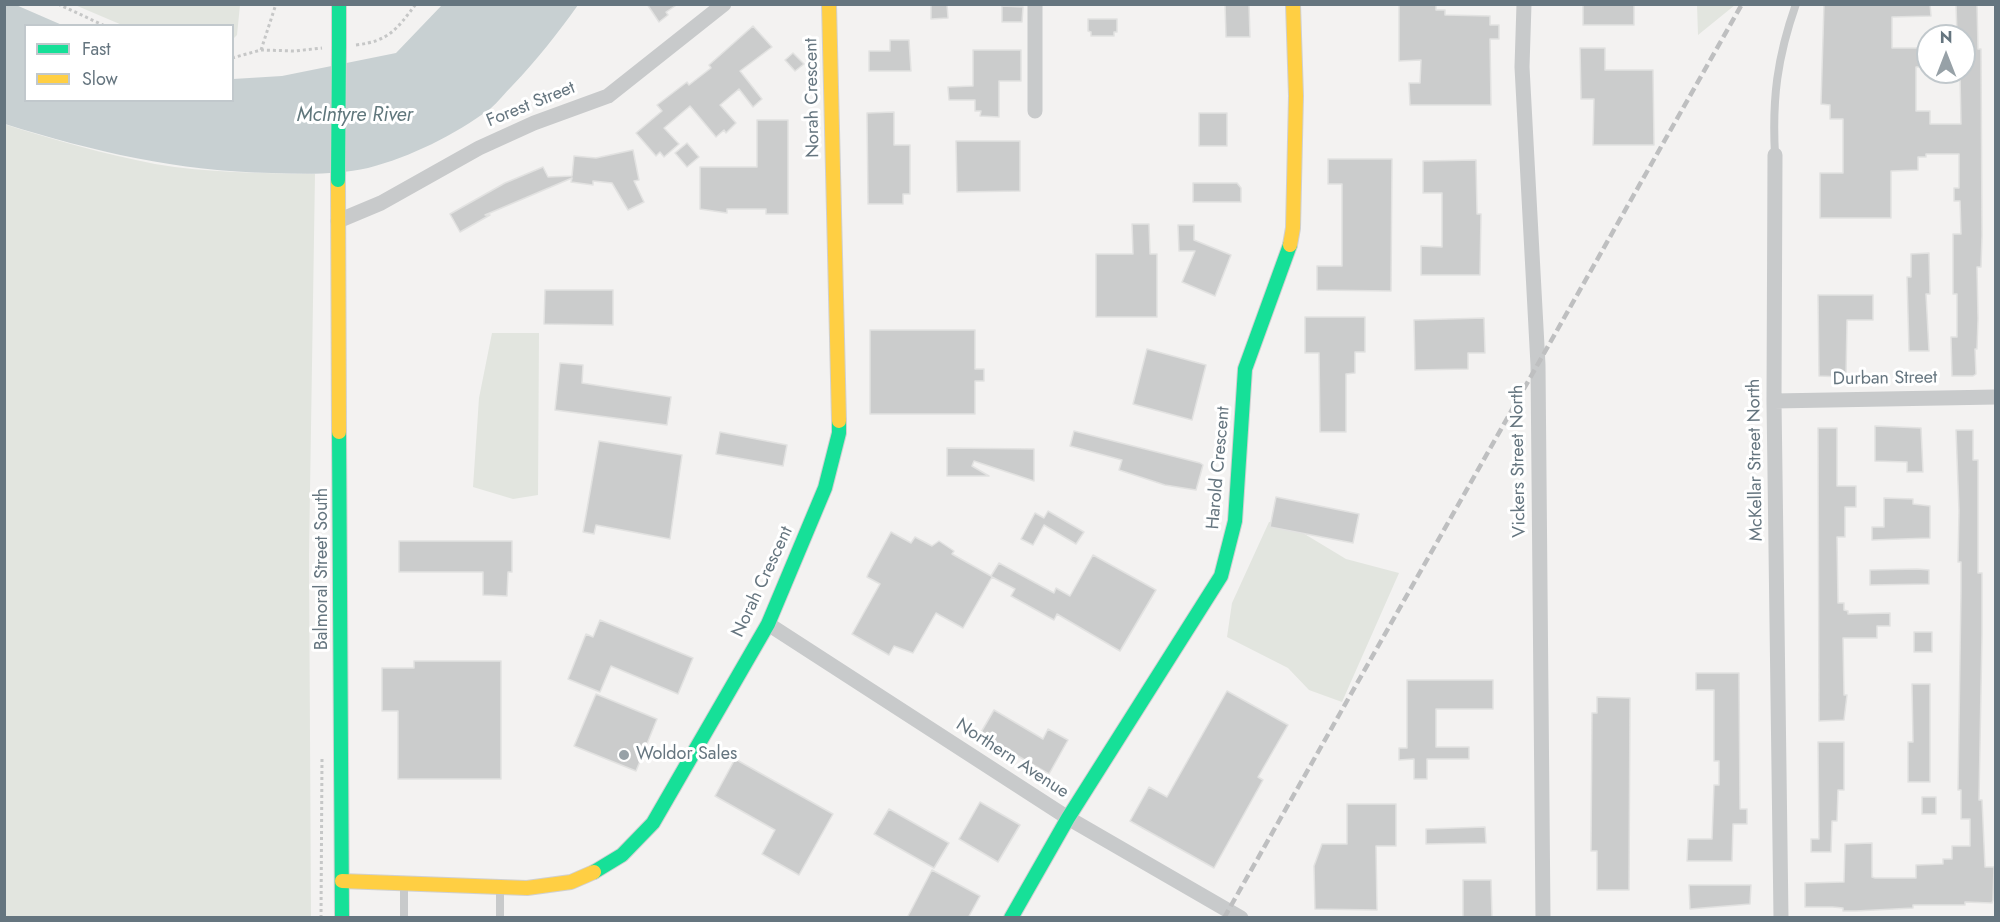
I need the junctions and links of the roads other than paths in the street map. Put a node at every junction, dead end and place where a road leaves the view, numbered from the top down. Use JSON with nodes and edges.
{"nodes":[{"id":1,"x":339,"y":4,"type":"edge"},
{"id":2,"x":724,"y":4,"type":"edge"},
{"id":3,"x":829,"y":4,"type":"edge"},
{"id":4,"x":1035,"y":4,"type":"edge"},
{"id":5,"x":1293,"y":4,"type":"edge"},
{"id":6,"x":1524,"y":4,"type":"edge"},
{"id":7,"x":1796,"y":4,"type":"edge"},
{"id":8,"x":1035,"y":111,"type":"dead end"},
{"id":9,"x":1775,"y":155,"type":"joint"},
{"id":10,"x":338,"y":221,"type":"junction"},
{"id":11,"x":1995,"y":397,"type":"edge"},
{"id":12,"x":1774,"y":401,"type":"junction"},
{"id":13,"x":768,"y":624,"type":"junction"},
{"id":14,"x":1068,"y":818,"type":"junction"},
{"id":15,"x":342,"y":881,"type":"junction"},
{"id":16,"x":404,"y":884,"type":"junction"},
{"id":17,"x":500,"y":887,"type":"junction"},
{"id":18,"x":342,"y":918,"type":"edge"},
{"id":19,"x":404,"y":918,"type":"edge"},
{"id":20,"x":500,"y":918,"type":"edge"},
{"id":21,"x":1011,"y":918,"type":"edge"},
{"id":22,"x":1241,"y":918,"type":"edge"},
{"id":23,"x":1543,"y":918,"type":"edge"},
{"id":24,"x":1781,"y":918,"type":"edge"}],
"edges":[{"from":1,"to":10,"type":"street","name":"Balmoral Street South","bridge":true},
{"from":2,"to":10,"type":"street","name":"Forest Street"},
{"from":3,"to":13,"type":"street","name":"Norah Crescent"},
{"from":4,"to":8,"type":"street"},
{"from":5,"to":14,"type":"street","name":"Harold Crescent"},
{"from":6,"to":23,"type":"street","name":"Vickers Street North"},
{"from":7,"to":9,"type":"lane","name":"McKellar Street North"},
{"from":9,"to":12,"type":"street","name":"McKellar Street North"},
{"from":10,"to":15,"type":"street","name":"Balmoral Street South"},
{"from":11,"to":12,"type":"street","name":"Durban Street"},
{"from":12,"to":24,"type":"street","name":"McKellar Street North"},
{"from":13,"to":14,"type":"street","name":"Northern Avenue"},
{"from":13,"to":17,"type":"street","name":"Norah Crescent"},
{"from":14,"to":21,"type":"street","name":"Harold Crescent"},
{"from":14,"to":22,"type":"street","name":"Northern Avenue"},
{"from":15,"to":16,"type":"street","name":"Norah Crescent"},
{"from":15,"to":18,"type":"street","name":"Balmoral Street South"},
{"from":16,"to":17,"type":"street","name":"Norah Crescent"},
{"from":16,"to":19,"type":"lane"},
{"from":17,"to":20,"type":"lane"}]}
